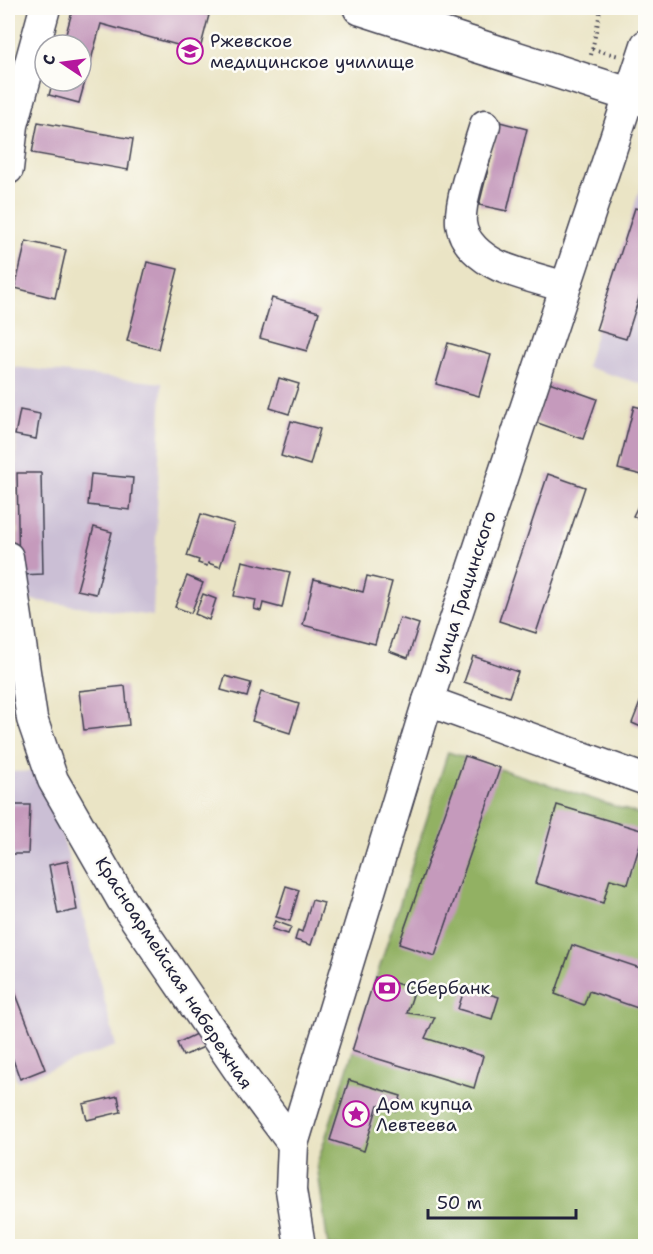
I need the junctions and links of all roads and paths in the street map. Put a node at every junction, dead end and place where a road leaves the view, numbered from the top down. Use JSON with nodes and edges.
{"nodes":[{"id":1,"x":45,"y":8,"type":"edge"},
{"id":2,"x":360,"y":8,"type":"edge"},
{"id":3,"x":601,"y":8,"type":"edge"},
{"id":4,"x":645,"y":45,"type":"edge"},
{"id":5,"x":586,"y":82,"type":"junction"},
{"id":6,"x":637,"y":98,"type":"edge"},
{"id":7,"x":485,"y":125,"type":"dead end"},
{"id":8,"x":8,"y":169,"type":"edge"},
{"id":9,"x":565,"y":287,"type":"junction"},
{"id":10,"x":8,"y":557,"type":"edge"},
{"id":11,"x":428,"y":701,"type":"junction"},
{"id":12,"x":645,"y":780,"type":"edge"},
{"id":13,"x":293,"y":1144,"type":"junction"},
{"id":14,"x":300,"y":1246,"type":"edge"}],
"edges":[{"from":1,"to":8,"type":"street"},
{"from":2,"to":5,"type":"main road"},
{"from":3,"to":5,"type":"path"},
{"from":4,"to":6,"type":"street","name":"улица Грацинского"},
{"from":5,"to":6,"type":"main road"},
{"from":6,"to":9,"type":"street","name":"улица Грацинского"},
{"from":7,"to":9,"type":"street"},
{"from":9,"to":11,"type":"street","name":"улица Грацинского"},
{"from":10,"to":13,"type":"street","name":"Красноармейская набережная"},
{"from":11,"to":12,"type":"street"},
{"from":11,"to":13,"type":"street","name":"улица Грацинского"},
{"from":13,"to":14,"type":"street"}]}
